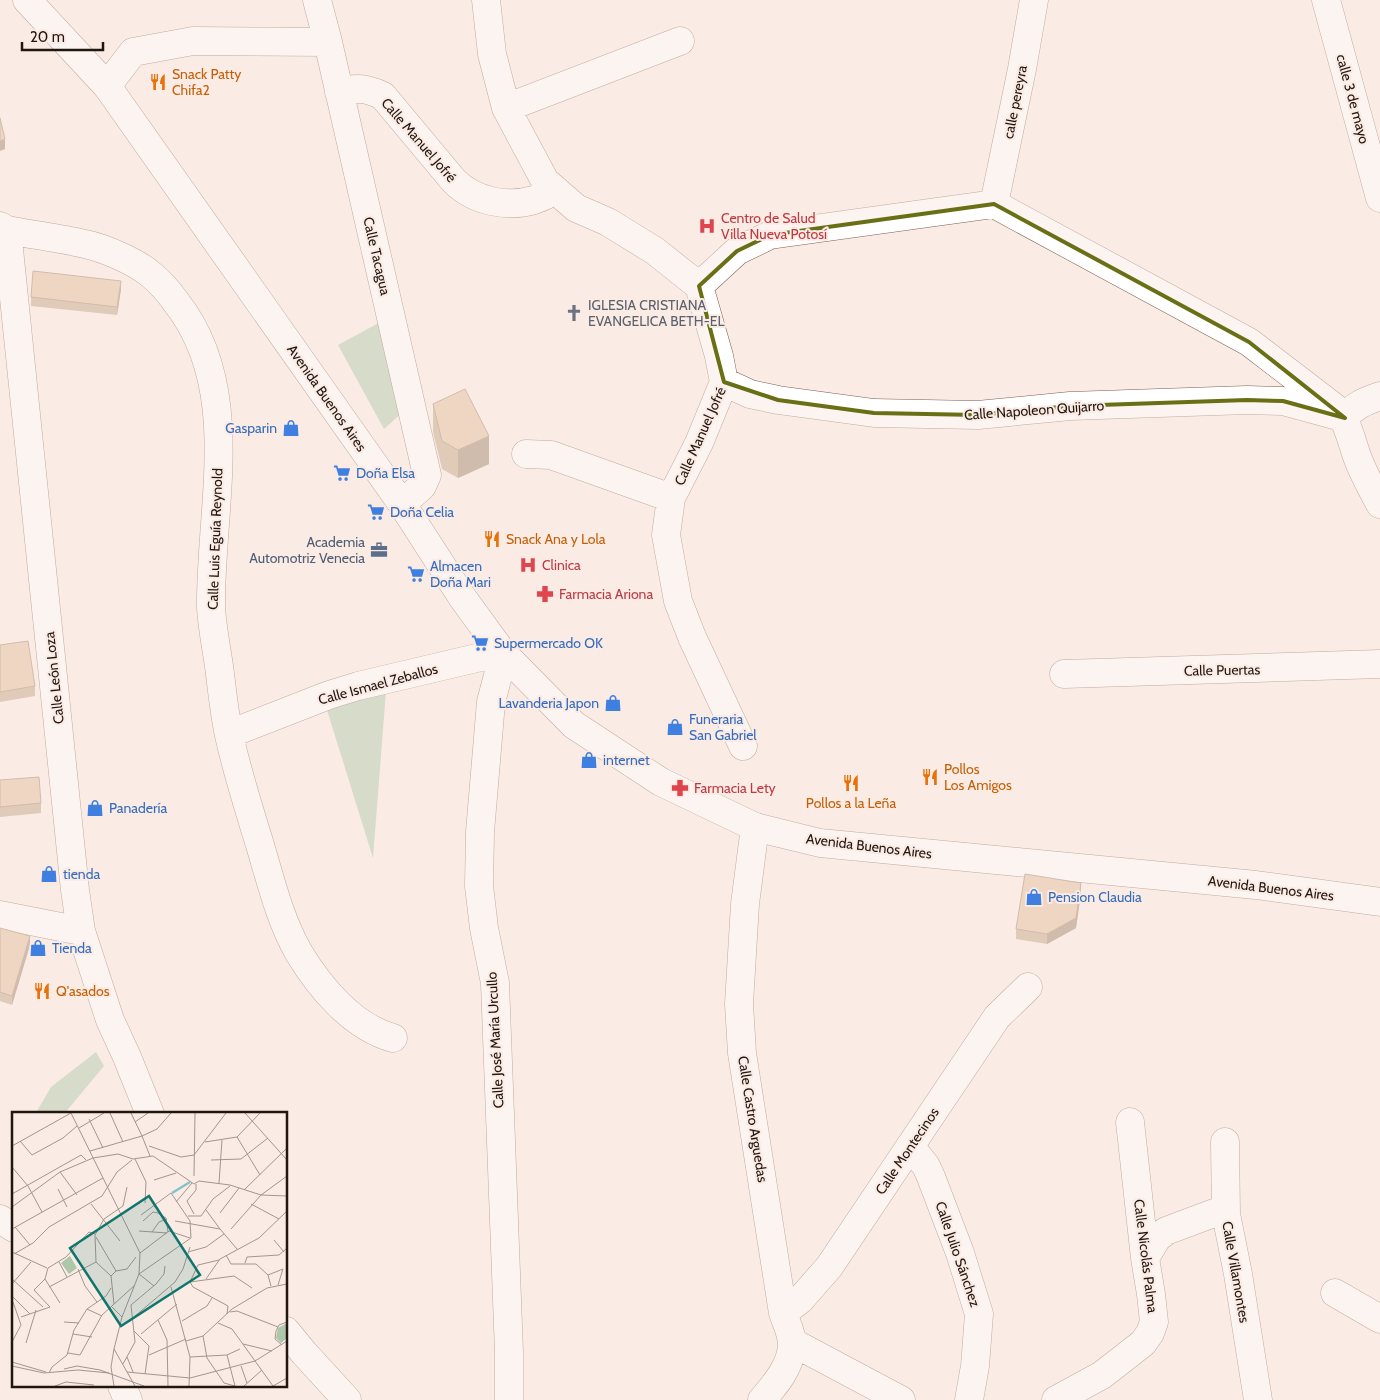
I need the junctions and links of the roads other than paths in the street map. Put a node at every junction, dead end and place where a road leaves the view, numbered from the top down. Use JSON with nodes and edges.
{"nodes":[{"id":1,"x":27,"y":0,"type":"edge"},
{"id":2,"x":317,"y":0,"type":"edge"},
{"id":3,"x":486,"y":0,"type":"edge"},
{"id":4,"x":1034,"y":0,"type":"edge"},
{"id":5,"x":1326,"y":0,"type":"edge"},
{"id":6,"x":680,"y":41,"type":"dead end"},
{"id":7,"x":328,"y":42,"type":"junction"},
{"id":8,"x":107,"y":86,"type":"junction"},
{"id":9,"x":339,"y":92,"type":"junction"},
{"id":10,"x":506,"y":108,"type":"junction"},
{"id":11,"x":556,"y":191,"type":"junction"},
{"id":12,"x":1380,"y":198,"type":"edge"},
{"id":13,"x":994,"y":204,"type":"junction"},
{"id":14,"x":3,"y":228,"type":"edge"},
{"id":15,"x":699,"y":286,"type":"junction"},
{"id":16,"x":724,"y":382,"type":"junction"},
{"id":17,"x":1380,"y":396,"type":"edge"},
{"id":18,"x":1345,"y":418,"type":"junction"},
{"id":19,"x":526,"y":454,"type":"dead end"},
{"id":20,"x":672,"y":498,"type":"junction"},
{"id":21,"x":402,"y":504,"type":"junction"},
{"id":22,"x":1380,"y":504,"type":"edge"},
{"id":23,"x":502,"y":652,"type":"junction"},
{"id":24,"x":1380,"y":664,"type":"edge"},
{"id":25,"x":1064,"y":674,"type":"dead end"},
{"id":26,"x":229,"y":734,"type":"junction"},
{"id":27,"x":743,"y":746,"type":"dead end"},
{"id":28,"x":755,"y":827,"type":"junction"},
{"id":29,"x":1380,"y":902,"type":"edge"},
{"id":30,"x":0,"y":915,"type":"edge"},
{"id":31,"x":81,"y":931,"type":"junction"},
{"id":32,"x":1028,"y":987,"type":"dead end"},
{"id":33,"x":393,"y":1038,"type":"dead end"},
{"id":34,"x":149,"y":1112,"type":"edge"},
{"id":35,"x":1130,"y":1122,"type":"dead end"},
{"id":36,"x":1225,"y":1142,"type":"dead end"},
{"id":37,"x":910,"y":1146,"type":"junction"},
{"id":38,"x":1226,"y":1214,"type":"junction"},
{"id":39,"x":0,"y":1219,"type":"edge"},
{"id":40,"x":12,"y":1227,"type":"edge"},
{"id":41,"x":1145,"y":1258,"type":"junction"},
{"id":42,"x":1335,"y":1293,"type":"dead end"},
{"id":43,"x":783,"y":1313,"type":"junction"},
{"id":44,"x":1380,"y":1319,"type":"edge"},
{"id":45,"x":288,"y":1334,"type":"edge"},
{"id":46,"x":792,"y":1342,"type":"junction"},
{"id":47,"x":123,"y":1388,"type":"edge"},
{"id":48,"x":128,"y":1400,"type":"edge"},
{"id":49,"x":347,"y":1400,"type":"edge"},
{"id":50,"x":509,"y":1400,"type":"edge"},
{"id":51,"x":762,"y":1400,"type":"edge"},
{"id":52,"x":901,"y":1400,"type":"edge"},
{"id":53,"x":969,"y":1400,"type":"edge"},
{"id":54,"x":1056,"y":1400,"type":"edge"},
{"id":55,"x":1258,"y":1400,"type":"edge"}],
"edges":[{"from":1,"to":8,"type":"street","name":"Avenida Buenos Aires"},
{"from":2,"to":7,"type":"street","name":"Calle Tacagua"},
{"from":3,"to":10,"type":"street"},
{"from":4,"to":13,"type":"street","name":"calle pereyra"},
{"from":5,"to":12,"type":"street","name":"calle 3 de mayo"},
{"from":6,"to":10,"type":"street"},
{"from":7,"to":8,"type":"street"},
{"from":7,"to":9,"type":"street","name":"Calle Tacagua"},
{"from":8,"to":21,"type":"street","name":"Avenida Buenos Aires"},
{"from":9,"to":11,"type":"street","name":"Calle Manuel Jofré"},
{"from":9,"to":21,"type":"street","name":"Calle Tacagua"},
{"from":10,"to":11,"type":"street"},
{"from":11,"to":15,"type":"street"},
{"from":13,"to":15,"type":"street"},
{"from":13,"to":18,"type":"street"},
{"from":14,"to":26,"type":"street","name":"Calle Luis Eguía Reynold"},
{"from":14,"to":31,"type":"street","name":"Calle León Loza"},
{"from":15,"to":16,"type":"street","name":"Calle Manuel Jofré"},
{"from":16,"to":18,"type":"street","name":"Calle Napoleon Quijarro"},
{"from":16,"to":20,"type":"street","name":"Calle Manuel Jofré"},
{"from":17,"to":18,"type":"street"},
{"from":18,"to":22,"type":"street"},
{"from":19,"to":20,"type":"street"},
{"from":20,"to":27,"type":"street","name":"Calle Manuel Jofré"},
{"from":21,"to":23,"type":"street","name":"Avenida Buenos Aires"},
{"from":23,"to":26,"type":"street","name":"Calle Ismael Zeballos"},
{"from":23,"to":28,"type":"street","name":"Avenida Buenos Aires"},
{"from":23,"to":50,"type":"street","name":"Calle José María Urcullo"},
{"from":24,"to":25,"type":"street","name":"Calle Puertas"},
{"from":26,"to":33,"type":"street","name":"Calle Luis Eguía Reynold"},
{"from":28,"to":29,"type":"street","name":"Avenida Buenos Aires"},
{"from":28,"to":43,"type":"street","name":"Calle Castro Arguedas"},
{"from":30,"to":31,"type":"street"},
{"from":31,"to":34,"type":"street","name":"Calle León Loza"},
{"from":32,"to":37,"type":"street","name":"Calle Montecinos"},
{"from":35,"to":41,"type":"street","name":"Calle Nicolás Palma"},
{"from":36,"to":38,"type":"street","name":"Calle Villamontes"},
{"from":37,"to":43,"type":"street","name":"Calle Montecinos"},
{"from":37,"to":53,"type":"street","name":"Calle Julio Sánchez"},
{"from":38,"to":41,"type":"street"},
{"from":38,"to":55,"type":"street","name":"Calle Villamontes"},
{"from":39,"to":40,"type":"street"},
{"from":41,"to":54,"type":"street","name":"Calle Nicolás Palma"},
{"from":42,"to":44,"type":"street"},
{"from":43,"to":46,"type":"street","name":"Calle Castro Arguedas"},
{"from":45,"to":49,"type":"street"},
{"from":46,"to":51,"type":"street"},
{"from":46,"to":52,"type":"street"},
{"from":47,"to":48,"type":"street"}]}
